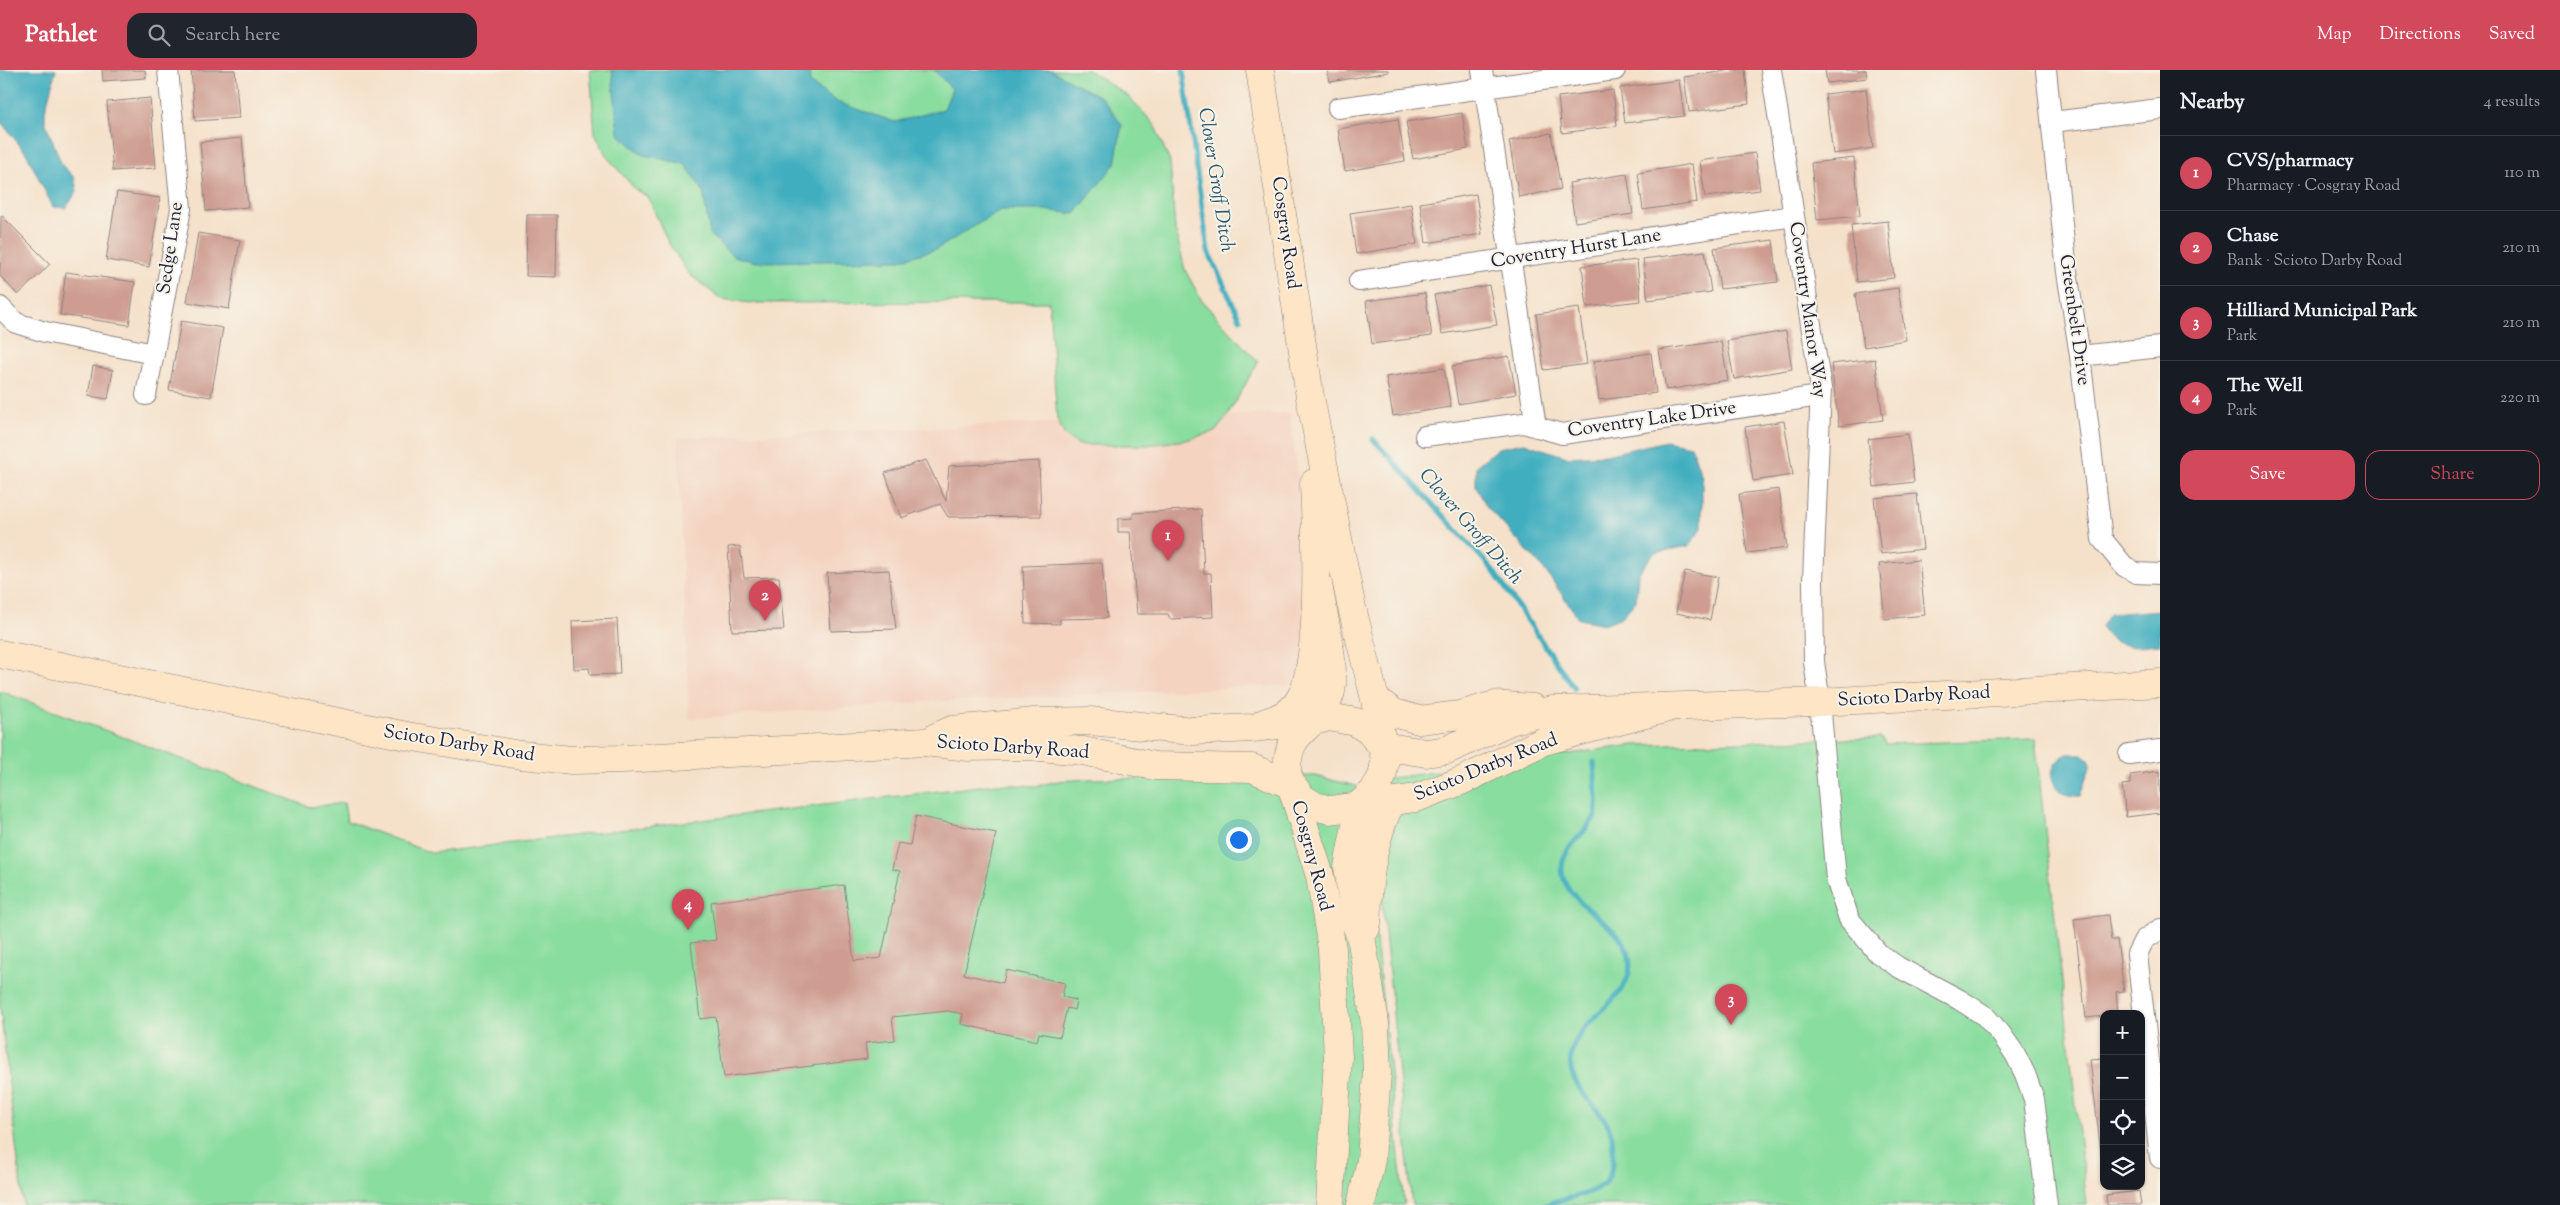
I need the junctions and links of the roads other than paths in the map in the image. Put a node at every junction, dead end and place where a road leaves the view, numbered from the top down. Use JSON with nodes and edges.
{"nodes":[{"id":1,"x":168,"y":70,"type":"edge"},
{"id":2,"x":1260,"y":70,"type":"edge"},
{"id":3,"x":1615,"y":70,"type":"edge"},
{"id":4,"x":1772,"y":70,"type":"edge"},
{"id":5,"x":2046,"y":70,"type":"edge"},
{"id":6,"x":1484,"y":79,"type":"edge"},
{"id":7,"x":1338,"y":108,"type":"dead end"},
{"id":8,"x":2160,"y":109,"type":"edge"},
{"id":9,"x":2052,"y":122,"type":"junction"},
{"id":10,"x":1794,"y":216,"type":"junction"},
{"id":11,"x":1512,"y":258,"type":"junction"},
{"id":12,"x":1359,"y":281,"type":"dead end"},
{"id":13,"x":0,"y":307,"type":"edge"},
{"id":14,"x":2160,"y":347,"type":"edge"},
{"id":15,"x":154,"y":354,"type":"junction"},
{"id":16,"x":2080,"y":356,"type":"junction"},
{"id":17,"x":146,"y":395,"type":"dead end"},
{"id":18,"x":1820,"y":396,"type":"junction"},
{"id":19,"x":1310,"y":397,"type":"junction"},
{"id":20,"x":1536,"y":427,"type":"junction"},
{"id":21,"x":1425,"y":436,"type":"dead end"},
{"id":22,"x":2160,"y":574,"type":"edge"},
{"id":23,"x":1318,"y":584,"type":"junction"},
{"id":24,"x":0,"y":654,"type":"edge"},
{"id":25,"x":2160,"y":683,"type":"edge"},
{"id":26,"x":1375,"y":699,"type":"junction"},
{"id":27,"x":1820,"y":702,"type":"junction"},
{"id":28,"x":1668,"y":708,"type":"junction"},
{"id":29,"x":1552,"y":710,"type":"junction"},
{"id":30,"x":1314,"y":721,"type":"junction"},
{"id":31,"x":1252,"y":728,"type":"junction"},
{"id":32,"x":925,"y":742,"type":"junction"},
{"id":33,"x":1382,"y":746,"type":"junction"},
{"id":34,"x":2160,"y":750,"type":"edge"},
{"id":35,"x":2129,"y":754,"type":"dead end"},
{"id":36,"x":1293,"y":786,"type":"junction"},
{"id":37,"x":1391,"y":803,"type":"junction"},
{"id":38,"x":1360,"y":804,"type":"junction"},
{"id":39,"x":2160,"y":929,"type":"edge"},
{"id":40,"x":1362,"y":942,"type":"junction"},
{"id":41,"x":2159,"y":1133,"type":"edge"},
{"id":42,"x":2160,"y":1158,"type":"edge"},
{"id":43,"x":1330,"y":1205,"type":"edge"},
{"id":44,"x":1361,"y":1205,"type":"edge"},
{"id":45,"x":2047,"y":1205,"type":"edge"}],
"edges":[{"from":1,"to":15,"type":"street","name":"Sedge Lane"},
{"from":2,"to":19,"type":"main road","name":"Cosgray Road"},
{"from":3,"to":6,"type":"street"},
{"from":4,"to":10,"type":"street","name":"Coventry Manor Way"},
{"from":5,"to":9,"type":"street","name":"Greenbelt Drive"},
{"from":6,"to":7,"type":"street"},
{"from":6,"to":11,"type":"street"},
{"from":8,"to":9,"type":"street"},
{"from":9,"to":16,"type":"street","name":"Greenbelt Drive"},
{"from":10,"to":11,"type":"street","name":"Coventry Hurst Lane"},
{"from":10,"to":18,"type":"street","name":"Coventry Manor Way"},
{"from":11,"to":12,"type":"street","name":"Coventry Hurst Lane"},
{"from":11,"to":20,"type":"street"},
{"from":13,"to":15,"type":"street"},
{"from":14,"to":16,"type":"street"},
{"from":15,"to":17,"type":"street","name":"Sedge Lane"},
{"from":16,"to":22,"type":"street","name":"Greenbelt Drive"},
{"from":18,"to":20,"type":"street","name":"Coventry Lake Drive"},
{"from":18,"to":27,"type":"street","name":"Coventry Manor Way"},
{"from":19,"to":23,"type":"main road","name":"Cosgray Road"},
{"from":19,"to":26,"type":"main road","name":"Cosgray Road"},
{"from":20,"to":21,"type":"street","name":"Coventry Lake Drive"},
{"from":23,"to":30,"type":"main road","name":"Cosgray Road"},
{"from":23,"to":31,"type":"main road","name":"Cosgray Road"},
{"from":24,"to":32,"type":"main road","name":"Scioto Darby Road"},
{"from":25,"to":27,"type":"main road","name":"Scioto Darby Road"},
{"from":26,"to":29,"type":"main road","name":"Scioto Darby Road"},
{"from":26,"to":33,"type":"main road","name":"Cosgray Road"},
{"from":27,"to":28,"type":"main road","name":"Scioto Darby Road"},
{"from":27,"to":45,"type":"street","name":"Coventry Manor Way"},
{"from":28,"to":29,"type":"main road","name":"Scioto Darby Road"},
{"from":28,"to":37,"type":"main road","name":"Scioto Darby Road"},
{"from":29,"to":33,"type":"main road","name":"Scioto Darby Road"},
{"from":30,"to":31,"type":"main road","name":"Scioto Darby Road"},
{"from":30,"to":33,"type":"main road","name":"Scioto Darby Road"},
{"from":30,"to":36,"type":"main road","name":"Cosgray Road"},
{"from":31,"to":32,"type":"main road","name":"Scioto Darby Road"},
{"from":32,"to":36,"type":"main road","name":"Scioto Darby Road"},
{"from":33,"to":38,"type":"main road","name":"Cosgray Road"},
{"from":34,"to":35,"type":"street"},
{"from":36,"to":38,"type":"main road","name":"Scioto Darby Road"},
{"from":36,"to":43,"type":"main road","name":"Cosgray Road"},
{"from":37,"to":38,"type":"main road","name":"Scioto Darby Road"},
{"from":37,"to":40,"type":"main road","name":"Cosgray Road"},
{"from":38,"to":40,"type":"main road","name":"Cosgray Road"},
{"from":39,"to":41,"type":"street"},
{"from":40,"to":44,"type":"main road","name":"Cosgray Road"},
{"from":41,"to":42,"type":"street"}]}
